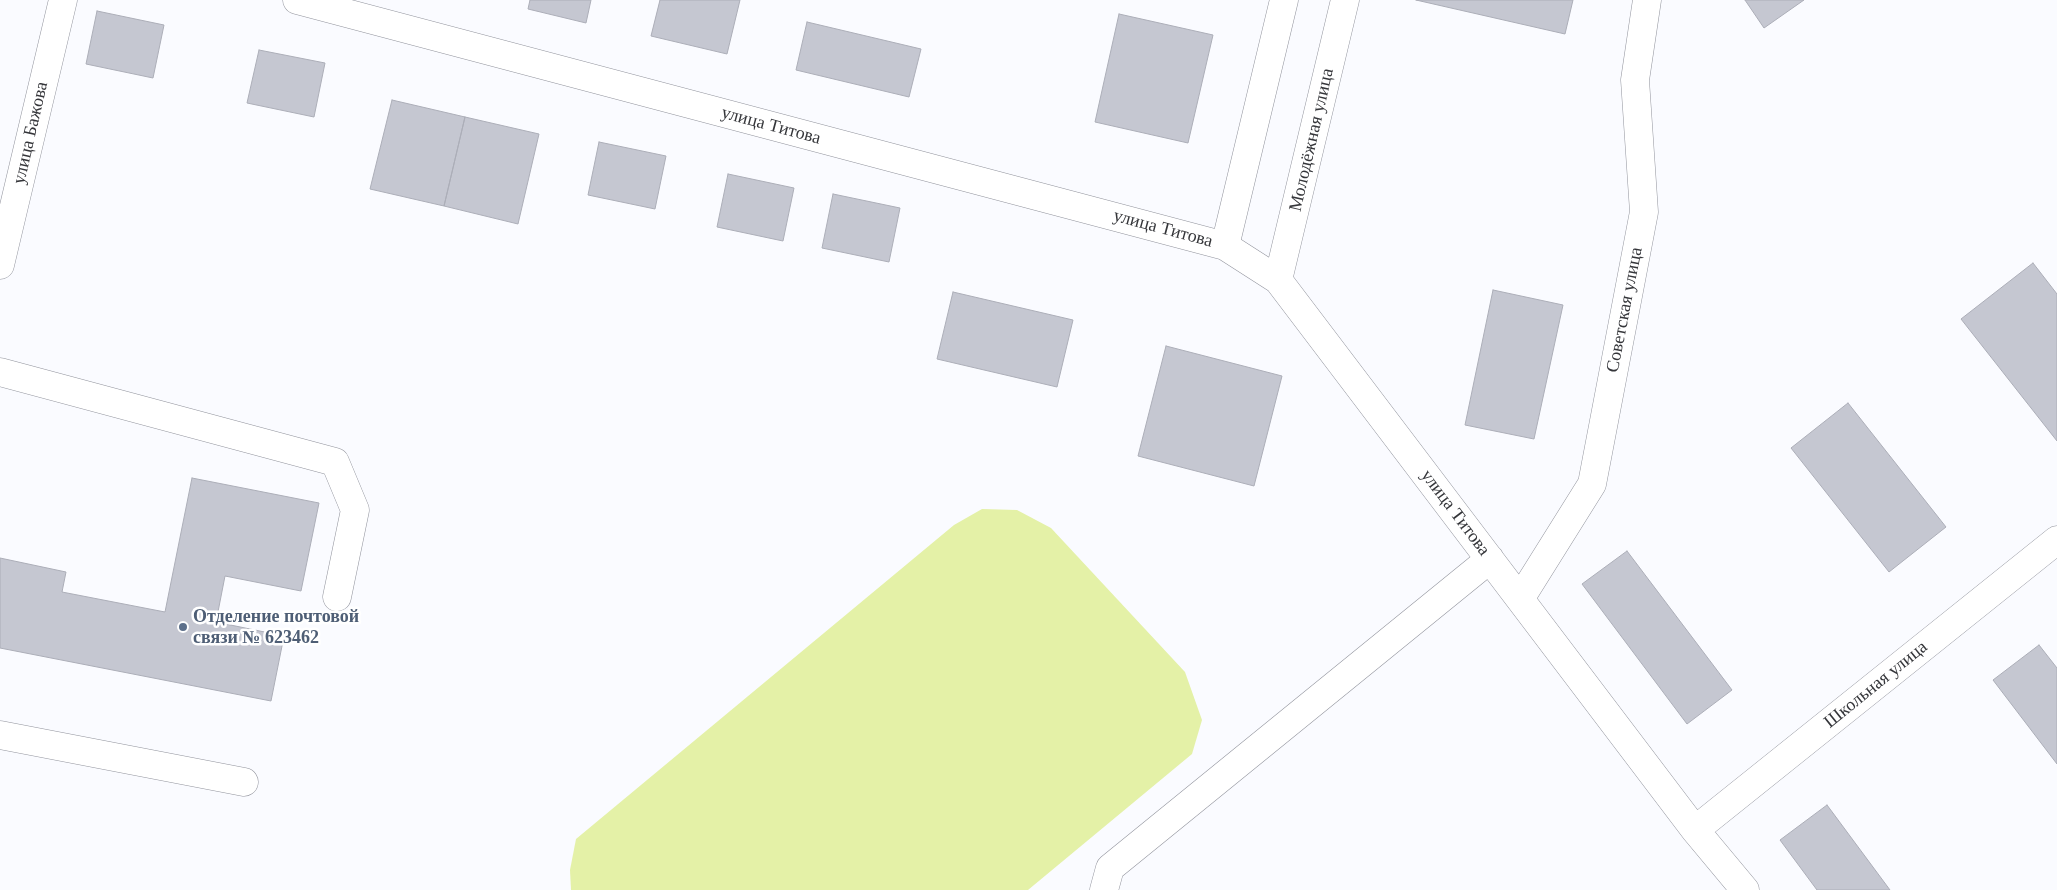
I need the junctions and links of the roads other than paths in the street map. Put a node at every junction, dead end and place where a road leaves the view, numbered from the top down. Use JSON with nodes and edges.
{"nodes":[{"id":1,"x":63,"y":0,"type":"edge"},
{"id":2,"x":297,"y":0,"type":"edge"},
{"id":3,"x":1284,"y":0,"type":"edge"},
{"id":4,"x":1345,"y":0,"type":"edge"},
{"id":5,"x":1647,"y":0,"type":"edge"},
{"id":6,"x":1225,"y":246,"type":"junction"},
{"id":7,"x":0,"y":265,"type":"edge"},
{"id":8,"x":1278,"y":280,"type":"junction"},
{"id":9,"x":0,"y":372,"type":"edge"},
{"id":10,"x":2057,"y":540,"type":"edge"},
{"id":11,"x":1490,"y":559,"type":"junction"},
{"id":12,"x":337,"y":597,"type":"dead end"},
{"id":13,"x":1520,"y":599,"type":"junction"},
{"id":14,"x":0,"y":736,"type":"edge"},
{"id":15,"x":244,"y":782,"type":"dead end"},
{"id":16,"x":1695,"y":830,"type":"junction"},
{"id":17,"x":1104,"y":890,"type":"edge"},
{"id":18,"x":1744,"y":890,"type":"edge"}],
"edges":[{"from":1,"to":7,"type":"street","name":"улица Бажова"},
{"from":2,"to":6,"type":"street","name":"улица Титова"},
{"from":3,"to":6,"type":"street"},
{"from":4,"to":8,"type":"street","name":"Молодёжная улица"},
{"from":5,"to":13,"type":"street","name":"Советская улица"},
{"from":6,"to":8,"type":"street","name":"улица Титова"},
{"from":8,"to":11,"type":"street","name":"улица Титова"},
{"from":9,"to":12,"type":"street"},
{"from":10,"to":16,"type":"street","name":"Школьная улица"},
{"from":11,"to":13,"type":"street","name":"улица Титова"},
{"from":11,"to":17,"type":"street"},
{"from":13,"to":16,"type":"street","name":"улица Титова"},
{"from":14,"to":15,"type":"street"},
{"from":16,"to":18,"type":"street","name":"улица Титова"}]}
